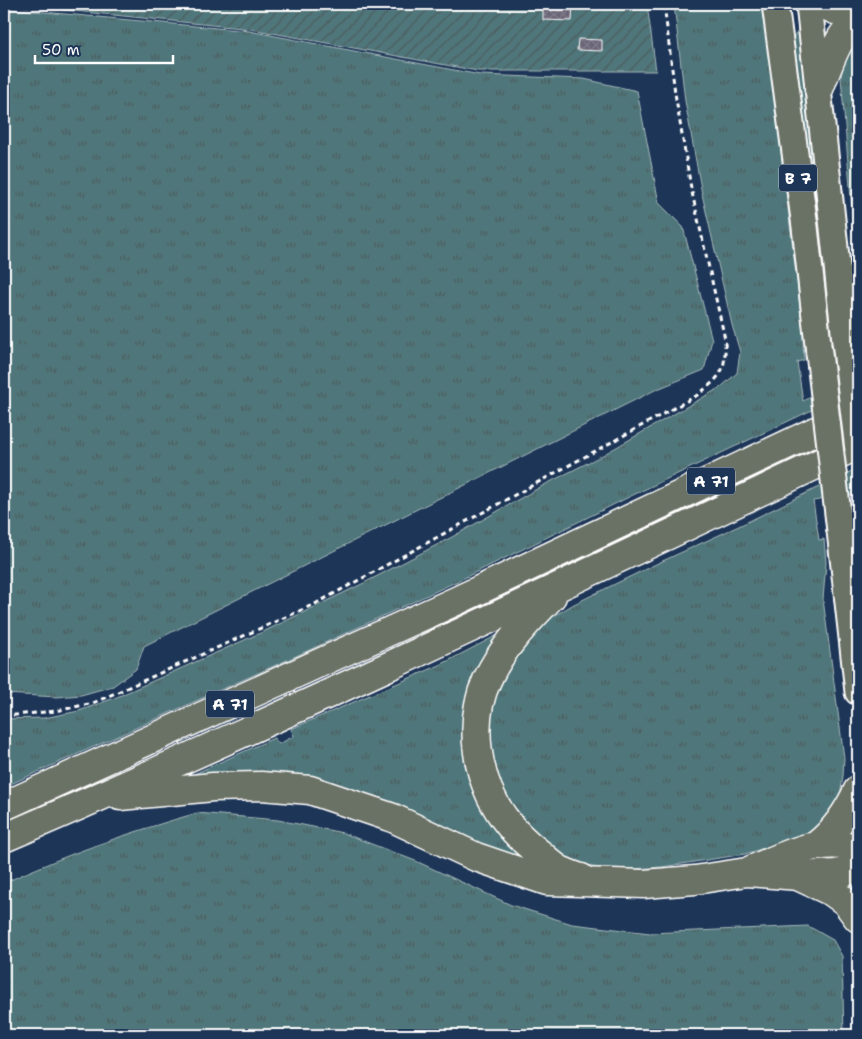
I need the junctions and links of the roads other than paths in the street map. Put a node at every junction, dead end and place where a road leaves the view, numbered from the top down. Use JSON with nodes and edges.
{"nodes":[{"id":1,"x":775,"y":4,"type":"edge"},
{"id":2,"x":808,"y":4,"type":"edge"},
{"id":3,"x":822,"y":4,"type":"edge"},
{"id":4,"x":858,"y":11,"type":"edge"},
{"id":5,"x":858,"y":18,"type":"edge"},
{"id":6,"x":819,"y":89,"type":"junction"},
{"id":7,"x":858,"y":411,"type":"edge"},
{"id":8,"x":858,"y":445,"type":"edge"},
{"id":9,"x":858,"y":450,"type":"edge"},
{"id":10,"x":564,"y":584,"type":"junction"},
{"id":11,"x":858,"y":692,"type":"edge"},
{"id":12,"x":858,"y":790,"type":"edge"},
{"id":13,"x":98,"y":798,"type":"junction"},
{"id":14,"x":4,"y":806,"type":"edge"},
{"id":15,"x":4,"y":838,"type":"edge"},
{"id":16,"x":817,"y":845,"type":"junction"},
{"id":17,"x":858,"y":849,"type":"edge"},
{"id":18,"x":858,"y":869,"type":"edge"},
{"id":19,"x":747,"y":872,"type":"junction"},
{"id":20,"x":799,"y":876,"type":"junction"},
{"id":21,"x":594,"y":883,"type":"junction"},
{"id":22,"x":858,"y":918,"type":"edge"}],
"edges":[{"from":1,"to":11,"type":"main road","number":"B 7","bridge":true},
{"from":2,"to":6,"type":"main road","number":"B 7"},
{"from":3,"to":4,"type":"highway"},
{"from":5,"to":6,"type":"highway"},
{"from":6,"to":9,"type":"main road","number":"B 7","bridge":true},
{"from":7,"to":14,"type":"highway","number":"A 71"},
{"from":8,"to":10,"type":"highway","number":"A 71"},
{"from":10,"to":13,"type":"highway","number":"A 71"},
{"from":10,"to":21,"type":"highway"},
{"from":12,"to":16,"type":"highway"},
{"from":13,"to":15,"type":"highway","number":"A 71"},
{"from":13,"to":21,"type":"highway"},
{"from":16,"to":17,"type":"highway"},
{"from":16,"to":19,"type":"highway"},
{"from":18,"to":20,"type":"highway"},
{"from":19,"to":20,"type":"highway"},
{"from":19,"to":21,"type":"highway"},
{"from":20,"to":22,"type":"highway"}]}
